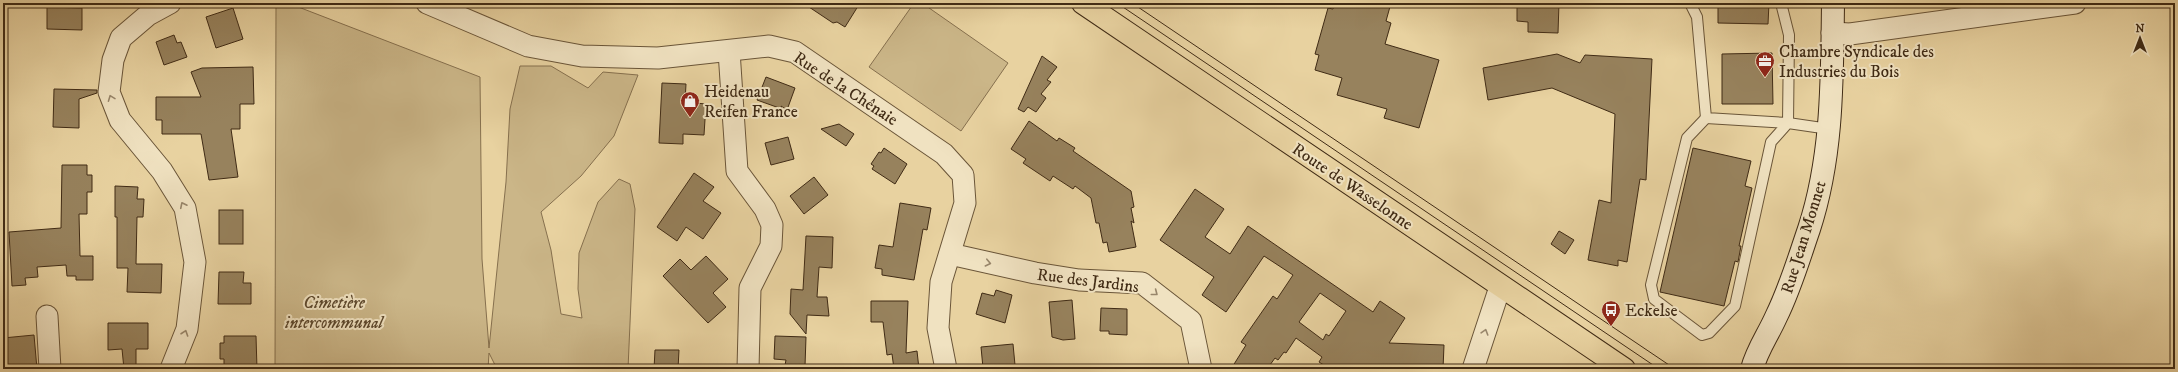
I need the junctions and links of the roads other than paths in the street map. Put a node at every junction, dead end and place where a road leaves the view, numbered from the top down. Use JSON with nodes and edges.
{"nodes":[{"id":1,"x":170,"y":3,"type":"edge"},
{"id":2,"x":427,"y":3,"type":"edge"},
{"id":3,"x":1083,"y":3,"type":"edge"},
{"id":4,"x":1690,"y":3,"type":"edge"},
{"id":5,"x":1781,"y":3,"type":"edge"},
{"id":6,"x":1833,"y":3,"type":"edge"},
{"id":7,"x":2075,"y":3,"type":"edge"},
{"id":8,"x":2035,"y":6,"type":"edge"},
{"id":9,"x":1832,"y":33,"type":"junction"},
{"id":10,"x":729,"y":50,"type":"junction"},
{"id":11,"x":1706,"y":118,"type":"junction"},
{"id":12,"x":1788,"y":123,"type":"junction"},
{"id":13,"x":1829,"y":129,"type":"junction"},
{"id":14,"x":950,"y":254,"type":"junction"},
{"id":15,"x":1500,"y":287,"type":"junction"},
{"id":16,"x":47,"y":316,"type":"dead end"},
{"id":17,"x":50,"y":369,"type":"edge"},
{"id":18,"x":171,"y":369,"type":"edge"},
{"id":19,"x":748,"y":369,"type":"edge"},
{"id":20,"x":946,"y":369,"type":"edge"},
{"id":21,"x":1201,"y":369,"type":"edge"},
{"id":22,"x":1473,"y":369,"type":"edge"},
{"id":23,"x":1624,"y":369,"type":"edge"},
{"id":24,"x":1752,"y":369,"type":"edge"}],
"edges":[{"from":18,"to":1,"type":"street","one_way":true},
{"from":2,"to":10,"type":"street","name":"Rue de la Chênaie"},
{"from":3,"to":15,"type":"main road","name":"Route de Wasselonne"},
{"from":4,"to":11,"type":"lane"},
{"from":5,"to":12,"type":"lane"},
{"from":6,"to":9,"type":"street","name":"Rue Jean Monnet"},
{"from":7,"to":8,"type":"street"},
{"from":8,"to":9,"type":"street"},
{"from":9,"to":13,"type":"street","name":"Rue Jean Monnet"},
{"from":10,"to":14,"type":"street","name":"Rue de la Chênaie"},
{"from":10,"to":19,"type":"street"},
{"from":11,"to":12,"type":"lane"},
{"from":11,"to":12,"type":"lane"},
{"from":12,"to":13,"type":"lane"},
{"from":13,"to":24,"type":"street","name":"Rue Jean Monnet"},
{"from":14,"to":20,"type":"street","name":"Rue de la Chênaie"},
{"from":14,"to":21,"type":"street","name":"Rue des Jardins","one_way":true},
{"from":22,"to":15,"type":"street","one_way":true},
{"from":15,"to":23,"type":"main road","name":"Route de Wasselonne"},
{"from":16,"to":17,"type":"street"}]}
